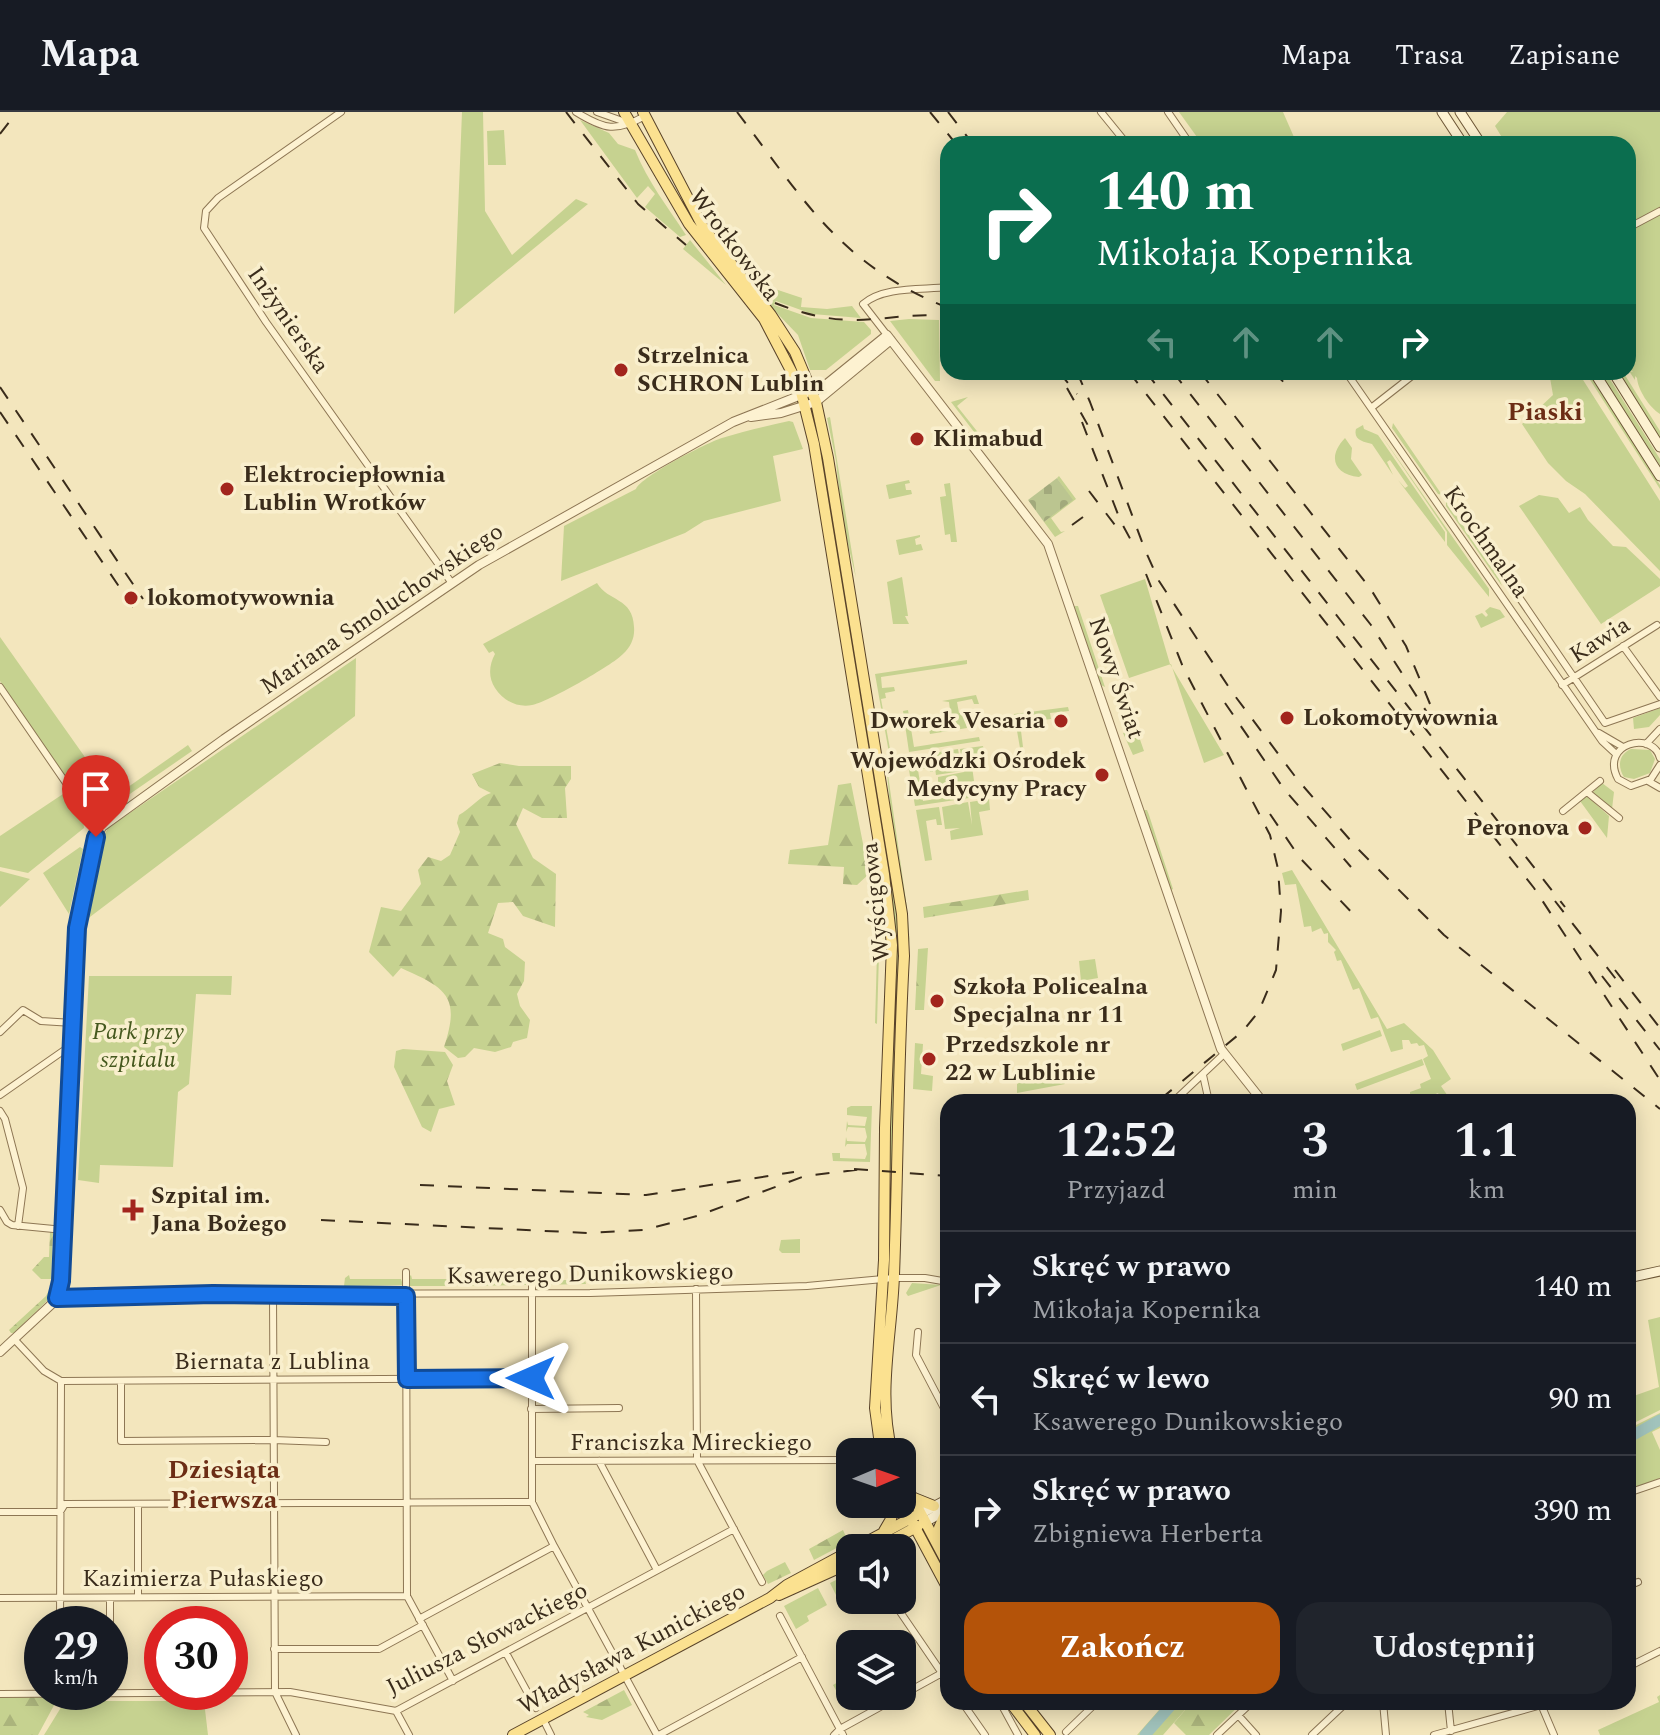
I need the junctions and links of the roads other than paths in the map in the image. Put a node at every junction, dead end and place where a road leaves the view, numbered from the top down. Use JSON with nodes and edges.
{"nodes":[{"id":1,"x":341,"y":112,"type":"edge"},
{"id":2,"x":576,"y":112,"type":"edge"},
{"id":3,"x":597,"y":112,"type":"edge"},
{"id":4,"x":624,"y":112,"type":"edge"},
{"id":5,"x":1101,"y":112,"type":"edge"},
{"id":6,"x":1168,"y":112,"type":"edge"},
{"id":7,"x":1442,"y":112,"type":"edge"},
{"id":8,"x":1460,"y":112,"type":"edge"},
{"id":9,"x":644,"y":114,"type":"edge"},
{"id":10,"x":631,"y":124,"type":"junction"},
{"id":11,"x":1120,"y":136,"type":"edge"},
{"id":12,"x":1184,"y":136,"type":"edge"},
{"id":13,"x":1458,"y":136,"type":"edge"},
{"id":14,"x":1476,"y":136,"type":"edge"},
{"id":15,"x":1660,"y":211,"type":"edge"},
{"id":16,"x":1636,"y":224,"type":"edge"},
{"id":17,"x":940,"y":288,"type":"edge"},
{"id":18,"x":889,"y":337,"type":"junction"},
{"id":19,"x":1352,"y":380,"type":"edge"},
{"id":20,"x":1407,"y":380,"type":"edge"},
{"id":21,"x":1599,"y":380,"type":"edge"},
{"id":22,"x":1618,"y":380,"type":"edge"},
{"id":23,"x":809,"y":399,"type":"junction"},
{"id":24,"x":1371,"y":408,"type":"junction"},
{"id":25,"x":1660,"y":447,"type":"edge"},
{"id":26,"x":1660,"y":476,"type":"edge"},
{"id":27,"x":1478,"y":537,"type":"dead end"},
{"id":28,"x":451,"y":582,"type":"junction"},
{"id":29,"x":1657,"y":625,"type":"dead end"},
{"id":30,"x":1623,"y":646,"type":"junction"},
{"id":31,"x":1574,"y":677,"type":"junction"},
{"id":32,"x":1562,"y":685,"type":"junction"},
{"id":33,"x":0,"y":687,"type":"edge"},
{"id":34,"x":1660,"y":697,"type":"edge"},
{"id":35,"x":1660,"y":704,"type":"edge"},
{"id":36,"x":1660,"y":729,"type":"edge"},
{"id":37,"x":1597,"y":732,"type":"junction"},
{"id":38,"x":1645,"y":744,"type":"junction"},
{"id":39,"x":1623,"y":747,"type":"junction"},
{"id":40,"x":1659,"y":750,"type":"edge"},
{"id":41,"x":1616,"y":754,"type":"junction"},
{"id":42,"x":1659,"y":770,"type":"edge"},
{"id":43,"x":1600,"y":781,"type":"dead end"},
{"id":44,"x":1648,"y":781,"type":"junction"},
{"id":45,"x":1660,"y":788,"type":"edge"},
{"id":46,"x":1587,"y":792,"type":"junction"},
{"id":47,"x":1563,"y":811,"type":"dead end"},
{"id":48,"x":1619,"y":818,"type":"dead end"},
{"id":49,"x":99,"y":831,"type":"junction"},
{"id":50,"x":73,"y":1023,"type":"junction"},
{"id":51,"x":0,"y":1032,"type":"edge"},
{"id":52,"x":71,"y":1051,"type":"junction"},
{"id":53,"x":1224,"y":1054,"type":"junction"},
{"id":54,"x":1203,"y":1075,"type":"junction"},
{"id":55,"x":1182,"y":1094,"type":"edge"},
{"id":56,"x":1207,"y":1094,"type":"edge"},
{"id":57,"x":1256,"y":1094,"type":"edge"},
{"id":58,"x":0,"y":1095,"type":"edge"},
{"id":59,"x":0,"y":1111,"type":"edge"},
{"id":60,"x":0,"y":1210,"type":"edge"},
{"id":61,"x":18,"y":1226,"type":"junction"},
{"id":62,"x":64,"y":1230,"type":"junction"},
{"id":63,"x":1660,"y":1271,"type":"edge"},
{"id":64,"x":406,"y":1272,"type":"dead end"},
{"id":65,"x":532,"y":1274,"type":"dead end"},
{"id":66,"x":1636,"y":1276,"type":"edge"},
{"id":67,"x":889,"y":1278,"type":"junction"},
{"id":68,"x":940,"y":1281,"type":"edge"},
{"id":69,"x":696,"y":1289,"type":"junction"},
{"id":70,"x":532,"y":1294,"type":"junction"},
{"id":71,"x":273,"y":1295,"type":"junction"},
{"id":72,"x":406,"y":1296,"type":"junction"},
{"id":73,"x":57,"y":1298,"type":"junction"},
{"id":74,"x":918,"y":1332,"type":"dead end"},
{"id":75,"x":14,"y":1339,"type":"junction"},
{"id":76,"x":0,"y":1352,"type":"edge"},
{"id":77,"x":531,"y":1378,"type":"junction"},
{"id":78,"x":273,"y":1379,"type":"junction"},
{"id":79,"x":407,"y":1379,"type":"junction"},
{"id":80,"x":61,"y":1381,"type":"junction"},
{"id":81,"x":121,"y":1381,"type":"junction"},
{"id":82,"x":940,"y":1401,"type":"edge"},
{"id":83,"x":619,"y":1408,"type":"dead end"},
{"id":84,"x":531,"y":1409,"type":"junction"},
{"id":85,"x":879,"y":1438,"type":"edge"},
{"id":86,"x":889,"y":1438,"type":"edge"},
{"id":87,"x":273,"y":1440,"type":"junction"},
{"id":88,"x":326,"y":1442,"type":"dead end"},
{"id":89,"x":697,"y":1460,"type":"junction"},
{"id":90,"x":836,"y":1460,"type":"edge"},
{"id":91,"x":532,"y":1461,"type":"junction"},
{"id":92,"x":599,"y":1461,"type":"junction"},
{"id":93,"x":1660,"y":1482,"type":"edge"},
{"id":94,"x":1636,"y":1490,"type":"edge"},
{"id":95,"x":408,"y":1502,"type":"junction"},
{"id":96,"x":532,"y":1502,"type":"junction"},
{"id":97,"x":916,"y":1502,"type":"edge"},
{"id":98,"x":274,"y":1503,"type":"junction"},
{"id":99,"x":940,"y":1503,"type":"edge"},
{"id":100,"x":138,"y":1504,"type":"junction"},
{"id":101,"x":934,"y":1506,"type":"junction"},
{"id":102,"x":0,"y":1512,"type":"edge"},
{"id":103,"x":60,"y":1512,"type":"junction"},
{"id":104,"x":940,"y":1513,"type":"edge"},
{"id":105,"x":916,"y":1517,"type":"edge"},
{"id":106,"x":918,"y":1521,"type":"junction"},
{"id":107,"x":734,"y":1529,"type":"junction"},
{"id":108,"x":883,"y":1534,"type":"edge"},
{"id":109,"x":902,"y":1534,"type":"edge"},
{"id":110,"x":916,"y":1539,"type":"edge"},
{"id":111,"x":921,"y":1539,"type":"junction"},
{"id":112,"x":554,"y":1546,"type":"junction"},
{"id":113,"x":940,"y":1553,"type":"edge"},
{"id":114,"x":836,"y":1558,"type":"edge"},
{"id":115,"x":657,"y":1570,"type":"junction"},
{"id":116,"x":836,"y":1570,"type":"edge"},
{"id":117,"x":940,"y":1574,"type":"edge"},
{"id":118,"x":762,"y":1582,"type":"dead end"},
{"id":119,"x":274,"y":1596,"type":"junction"},
{"id":120,"x":407,"y":1596,"type":"junction"},
{"id":121,"x":138,"y":1597,"type":"junction"},
{"id":122,"x":0,"y":1598,"type":"edge"},
{"id":123,"x":60,"y":1598,"type":"junction"},
{"id":124,"x":110,"y":1598,"type":"junction"},
{"id":125,"x":770,"y":1598,"type":"junction"},
{"id":126,"x":60,"y":1606,"type":"edge"},
{"id":127,"x":110,"y":1606,"type":"edge"},
{"id":128,"x":587,"y":1608,"type":"junction"},
{"id":129,"x":902,"y":1614,"type":"edge"},
{"id":130,"x":780,"y":1616,"type":"dead end"},
{"id":131,"x":421,"y":1622,"type":"junction"},
{"id":132,"x":274,"y":1649,"type":"junction"},
{"id":133,"x":1660,"y":1651,"type":"edge"},
{"id":134,"x":506,"y":1653,"type":"junction"},
{"id":135,"x":802,"y":1657,"type":"junction"},
{"id":136,"x":1636,"y":1663,"type":"edge"},
{"id":137,"x":940,"y":1670,"type":"edge"},
{"id":138,"x":940,"y":1674,"type":"edge"},
{"id":139,"x":624,"y":1675,"type":"junction"},
{"id":140,"x":453,"y":1681,"type":"junction"},
{"id":141,"x":916,"y":1688,"type":"edge"},
{"id":142,"x":275,"y":1692,"type":"junction"},
{"id":143,"x":128,"y":1693,"type":"edge"},
{"id":144,"x":0,"y":1694,"type":"edge"},
{"id":145,"x":24,"y":1694,"type":"edge"},
{"id":146,"x":536,"y":1708,"type":"dead end"},
{"id":147,"x":878,"y":1710,"type":"edge"},
{"id":148,"x":968,"y":1710,"type":"edge"},
{"id":149,"x":1004,"y":1710,"type":"edge"},
{"id":150,"x":1019,"y":1710,"type":"edge"},
{"id":151,"x":1029,"y":1710,"type":"edge"},
{"id":152,"x":1089,"y":1710,"type":"edge"},
{"id":153,"x":1243,"y":1710,"type":"edge"},
{"id":154,"x":1339,"y":1710,"type":"edge"},
{"id":155,"x":1384,"y":1710,"type":"edge"},
{"id":156,"x":1449,"y":1710,"type":"edge"},
{"id":157,"x":1520,"y":1710,"type":"edge"},
{"id":158,"x":1543,"y":1710,"type":"edge"},
{"id":159,"x":396,"y":1711,"type":"junction"},
{"id":160,"x":1238,"y":1715,"type":"junction"},
{"id":161,"x":543,"y":1719,"type":"junction"},
{"id":162,"x":1451,"y":1731,"type":"junction"},
{"id":163,"x":842,"y":1732,"type":"edge"},
{"id":164,"x":1043,"y":1732,"type":"edge"},
{"id":165,"x":1066,"y":1733,"type":"edge"},
{"id":166,"x":296,"y":1735,"type":"edge"},
{"id":167,"x":409,"y":1735,"type":"edge"},
{"id":168,"x":513,"y":1735,"type":"edge"},
{"id":169,"x":551,"y":1735,"type":"edge"},
{"id":170,"x":658,"y":1735,"type":"edge"},
{"id":171,"x":834,"y":1735,"type":"edge"},
{"id":172,"x":985,"y":1735,"type":"edge"},
{"id":173,"x":1018,"y":1735,"type":"edge"},
{"id":174,"x":1217,"y":1735,"type":"edge"},
{"id":175,"x":1256,"y":1735,"type":"edge"},
{"id":176,"x":1312,"y":1735,"type":"edge"},
{"id":177,"x":1386,"y":1735,"type":"edge"},
{"id":178,"x":1434,"y":1735,"type":"edge"},
{"id":179,"x":1554,"y":1735,"type":"edge"}],
"edges":[{"from":1,"to":28,"type":"street","name":"Inżynierska"},
{"from":2,"to":10,"type":"street"},
{"from":3,"to":10,"type":"street"},
{"from":4,"to":10,"type":"main road","name":"Wrotkowska"},
{"from":5,"to":11,"type":"street"},
{"from":6,"to":12,"type":"street"},
{"from":7,"to":13,"type":"main road"},
{"from":8,"to":14,"type":"main road"},
{"from":9,"to":10,"type":"street"},
{"from":9,"to":23,"type":"main road","name":"Wrotkowska"},
{"from":10,"to":23,"type":"main road","name":"Wrotkowska"},
{"from":15,"to":16,"type":"street"},
{"from":17,"to":18,"type":"street","name":"Nowy Świat"},
{"from":18,"to":23,"type":"street","name":"Mariana Smoluchowskiego"},
{"from":18,"to":53,"type":"street","name":"Nowy Świat"},
{"from":19,"to":24,"type":"street","name":"Krochmalna"},
{"from":20,"to":24,"type":"street"},
{"from":21,"to":26,"type":"main road"},
{"from":22,"to":25,"type":"main road"},
{"from":23,"to":28,"type":"street","name":"Mariana Smoluchowskiego"},
{"from":23,"to":67,"type":"main road","name":"Wyścigowa"},
{"from":24,"to":32,"type":"street","name":"Krochmalna"},
{"from":27,"to":31,"type":"street"},
{"from":28,"to":49,"type":"street","name":"Mariana Smoluchowskiego"},
{"from":29,"to":30,"type":"street","name":"Kawia"},
{"from":30,"to":31,"type":"street","name":"Kawia"},
{"from":30,"to":34,"type":"street"},
{"from":31,"to":32,"type":"street","name":"Kawia"},
{"from":31,"to":35,"type":"street"},
{"from":32,"to":37,"type":"street","name":"Krochmalna"},
{"from":33,"to":49,"type":"street"},
{"from":36,"to":38,"type":"street"},
{"from":37,"to":39,"type":"street","name":"Krochmalna"},
{"from":37,"to":41,"type":"street","name":"Krochmalna"},
{"from":38,"to":39,"type":"street"},
{"from":38,"to":40,"type":"street"},
{"from":39,"to":41,"type":"street"},
{"from":41,"to":44,"type":"street","name":"Krochmalna"},
{"from":42,"to":44,"type":"street"},
{"from":43,"to":46,"type":"street"},
{"from":44,"to":45,"type":"street"},
{"from":46,"to":47,"type":"street"},
{"from":46,"to":48,"type":"street"},
{"from":49,"to":50,"type":"street"},
{"from":50,"to":51,"type":"street"},
{"from":50,"to":52,"type":"street"},
{"from":52,"to":58,"type":"street"},
{"from":52,"to":62,"type":"street"},
{"from":53,"to":54,"type":"street"},
{"from":53,"to":57,"type":"street","name":"Nowy Świat"},
{"from":54,"to":55,"type":"street"},
{"from":54,"to":56,"type":"street"},
{"from":59,"to":61,"type":"street"},
{"from":60,"to":61,"type":"street"},
{"from":61,"to":62,"type":"street"},
{"from":62,"to":73,"type":"street"},
{"from":63,"to":66,"type":"main road"},
{"from":64,"to":72,"type":"street"},
{"from":65,"to":70,"type":"street"},
{"from":67,"to":68,"type":"street","name":"Ksawerego Dunikowskiego"},
{"from":67,"to":69,"type":"street","name":"Ksawerego Dunikowskiego"},
{"from":67,"to":85,"type":"main road","name":"Wyścigowa"},
{"from":67,"to":86,"type":"main road","name":"Wyścigowa"},
{"from":69,"to":70,"type":"street","name":"Ksawerego Dunikowskiego"},
{"from":69,"to":89,"type":"street"},
{"from":70,"to":72,"type":"street","name":"Ksawerego Dunikowskiego"},
{"from":70,"to":77,"type":"street"},
{"from":71,"to":72,"type":"street","name":"Ksawerego Dunikowskiego"},
{"from":71,"to":73,"type":"street","name":"Ksawerego Dunikowskiego"},
{"from":71,"to":78,"type":"street"},
{"from":72,"to":79,"type":"street"},
{"from":73,"to":75,"type":"street"},
{"from":74,"to":82,"type":"street"},
{"from":75,"to":76,"type":"street"},
{"from":75,"to":80,"type":"street"},
{"from":77,"to":79,"type":"street","name":"Biernata z Lublina"},
{"from":77,"to":84,"type":"street"},
{"from":78,"to":79,"type":"street","name":"Biernata z Lublina"},
{"from":78,"to":81,"type":"street","name":"Biernata z Lublina"},
{"from":78,"to":87,"type":"street"},
{"from":79,"to":95,"type":"street"},
{"from":80,"to":81,"type":"street","name":"Biernata z Lublina"},
{"from":80,"to":103,"type":"street"},
{"from":81,"to":87,"type":"street"},
{"from":83,"to":84,"type":"street"},
{"from":84,"to":91,"type":"street"},
{"from":87,"to":88,"type":"street"},
{"from":87,"to":98,"type":"street"},
{"from":89,"to":90,"type":"street","name":"Franciszka Mireckiego"},
{"from":89,"to":92,"type":"street","name":"Franciszka Mireckiego"},
{"from":89,"to":107,"type":"street"},
{"from":91,"to":92,"type":"street","name":"Franciszka Mireckiego"},
{"from":91,"to":96,"type":"street"},
{"from":92,"to":115,"type":"street"},
{"from":93,"to":94,"type":"street"},
{"from":95,"to":96,"type":"street"},
{"from":95,"to":98,"type":"street"},
{"from":95,"to":120,"type":"street"},
{"from":96,"to":112,"type":"street"},
{"from":97,"to":101,"type":"main road"},
{"from":98,"to":100,"type":"street"},
{"from":98,"to":119,"type":"street"},
{"from":99,"to":101,"type":"main road","name":"Władysława Kunickiego"},
{"from":100,"to":103,"type":"street"},
{"from":100,"to":121,"type":"street"},
{"from":101,"to":106,"type":"main road","name":"Władysława Kunickiego"},
{"from":102,"to":103,"type":"street"},
{"from":103,"to":123,"type":"street"},
{"from":104,"to":106,"type":"main road","name":"Władysława Kunickiego"},
{"from":105,"to":106,"type":"main road"},
{"from":106,"to":108,"type":"main road","name":"Władysława Kunickiego"},
{"from":106,"to":109,"type":"main road","name":"Władysława Kunickiego"},
{"from":106,"to":111,"type":"main road"},
{"from":106,"to":113,"type":"main road"},
{"from":107,"to":115,"type":"street","name":"Juliusza Słowackiego"},
{"from":107,"to":118,"type":"street"},
{"from":110,"to":111,"type":"main road"},
{"from":111,"to":117,"type":"main road"},
{"from":112,"to":128,"type":"street"},
{"from":112,"to":131,"type":"street"},
{"from":114,"to":125,"type":"main road","name":"Władysława Kunickiego"},
{"from":115,"to":128,"type":"street","name":"Juliusza Słowackiego"},
{"from":116,"to":125,"type":"main road","name":"Władysława Kunickiego"},
{"from":119,"to":120,"type":"street","name":"Kazimierza Pułaskiego"},
{"from":119,"to":121,"type":"street","name":"Kazimierza Pułaskiego"},
{"from":119,"to":132,"type":"street"},
{"from":120,"to":131,"type":"street"},
{"from":121,"to":124,"type":"street","name":"Kazimierza Pułaskiego"},
{"from":122,"to":123,"type":"street","name":"Kazimierza Pułaskiego"},
{"from":123,"to":124,"type":"street","name":"Kazimierza Pułaskiego"},
{"from":123,"to":126,"type":"street"},
{"from":124,"to":127,"type":"street"},
{"from":125,"to":139,"type":"main road","name":"Władysława Kunickiego"},
{"from":128,"to":134,"type":"street","name":"Juliusza Słowackiego"},
{"from":128,"to":139,"type":"street"},
{"from":129,"to":137,"type":"street"},
{"from":130,"to":135,"type":"street"},
{"from":131,"to":132,"type":"street"},
{"from":131,"to":140,"type":"street"},
{"from":132,"to":142,"type":"street"},
{"from":133,"to":136,"type":"street"},
{"from":134,"to":140,"type":"street","name":"Juliusza Słowackiego"},
{"from":134,"to":146,"type":"street"},
{"from":135,"to":163,"type":"street"},
{"from":135,"to":170,"type":"street"},
{"from":138,"to":141,"type":"street"},
{"from":139,"to":161,"type":"main road","name":"Władysława Kunickiego"},
{"from":139,"to":170,"type":"street"},
{"from":140,"to":159,"type":"street","name":"Juliusza Słowackiego"},
{"from":142,"to":143,"type":"street","name":"Juliusza Słowackiego"},
{"from":142,"to":159,"type":"street","name":"Juliusza Słowackiego"},
{"from":142,"to":166,"type":"street"},
{"from":144,"to":145,"type":"street","name":"Juliusza Słowackiego"},
{"from":147,"to":163,"type":"street"},
{"from":148,"to":172,"type":"street"},
{"from":149,"to":173,"type":"street"},
{"from":150,"to":164,"type":"main road"},
{"from":151,"to":164,"type":"main road"},
{"from":152,"to":165,"type":"street"},
{"from":153,"to":160,"type":"street"},
{"from":154,"to":176,"type":"street"},
{"from":155,"to":177,"type":"street"},
{"from":156,"to":162,"type":"street"},
{"from":157,"to":162,"type":"street"},
{"from":158,"to":179,"type":"street"},
{"from":159,"to":167,"type":"street"},
{"from":160,"to":174,"type":"street"},
{"from":160,"to":175,"type":"street"},
{"from":161,"to":168,"type":"main road","name":"Władysława Kunickiego"},
{"from":161,"to":169,"type":"street"},
{"from":162,"to":178,"type":"street"},
{"from":163,"to":171,"type":"street"},
{"from":164,"to":165,"type":"street"}]}
